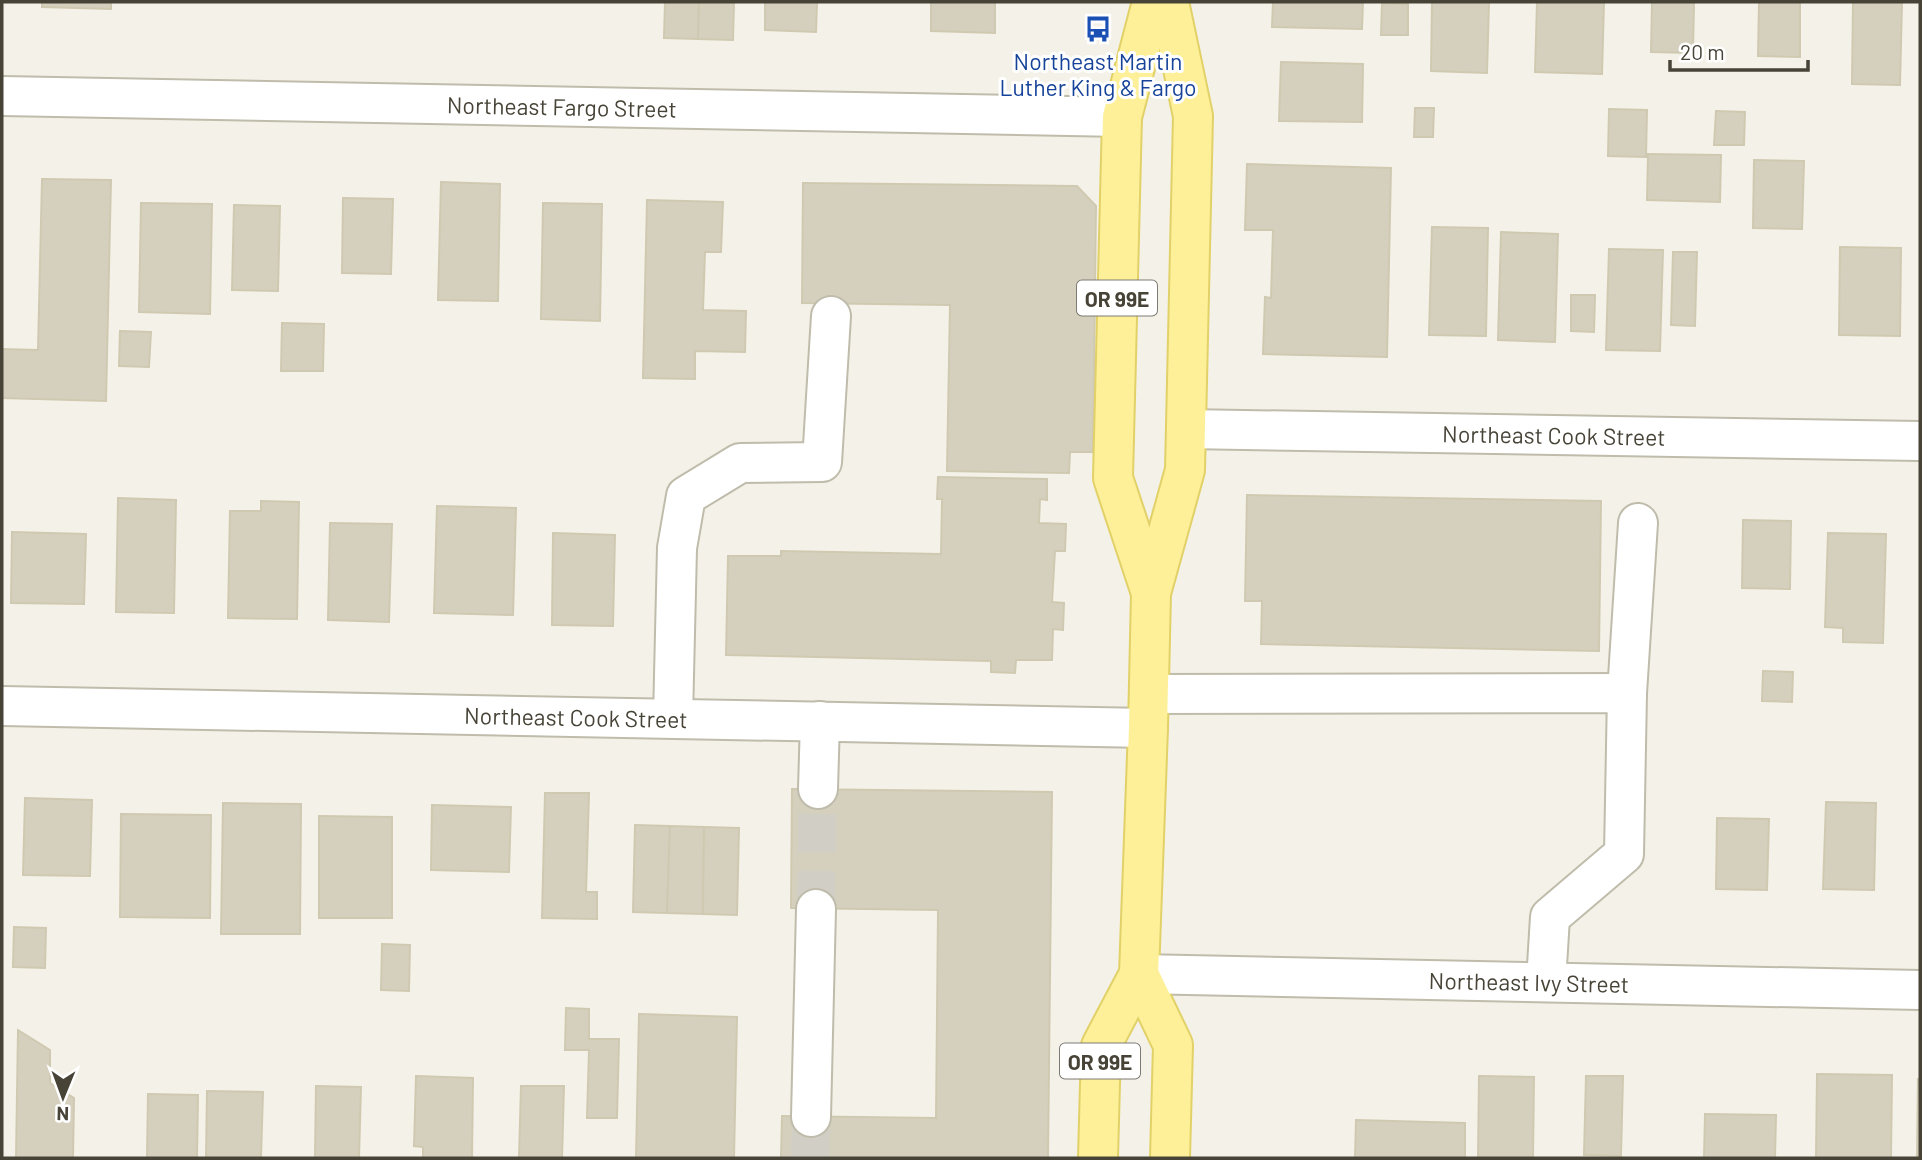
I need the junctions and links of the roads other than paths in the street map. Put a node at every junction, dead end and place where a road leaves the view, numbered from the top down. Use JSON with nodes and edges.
{"nodes":[{"id":1,"x":1152,"y":2,"type":"edge"},
{"id":2,"x":1169,"y":2,"type":"edge"},
{"id":3,"x":2,"y":96,"type":"edge"},
{"id":4,"x":1122,"y":117,"type":"junction"},
{"id":5,"x":831,"y":316,"type":"dead end"},
{"id":6,"x":1186,"y":429,"type":"junction"},
{"id":7,"x":1920,"y":441,"type":"edge"},
{"id":8,"x":1638,"y":523,"type":"dead end"},
{"id":9,"x":1151,"y":593,"type":"junction"},
{"id":10,"x":1627,"y":693,"type":"junction"},
{"id":11,"x":2,"y":706,"type":"edge"},
{"id":12,"x":1149,"y":711,"type":"junction"},
{"id":13,"x":673,"y":719,"type":"junction"},
{"id":14,"x":820,"y":721,"type":"junction"},
{"id":15,"x":818,"y":789,"type":"tunnel mouth"},
{"id":16,"x":816,"y":909,"type":"tunnel mouth"},
{"id":17,"x":1139,"y":974,"type":"junction"},
{"id":18,"x":1546,"y":982,"type":"junction"},
{"id":19,"x":1920,"y":990,"type":"edge"},
{"id":20,"x":811,"y":1117,"type":"tunnel mouth"},
{"id":21,"x":1098,"y":1158,"type":"edge"},
{"id":22,"x":1170,"y":1158,"type":"edge"}],
"edges":[{"from":1,"to":4,"type":"main road","number":"OR 99E"},
{"from":2,"to":6,"type":"main road","number":"OR 99E"},
{"from":3,"to":4,"type":"street","name":"Northeast Fargo Street"},
{"from":4,"to":9,"type":"main road","number":"OR 99E"},
{"from":5,"to":13,"type":"street"},
{"from":6,"to":7,"type":"street","name":"Northeast Cook Street"},
{"from":6,"to":9,"type":"main road","number":"OR 99E"},
{"from":8,"to":10,"type":"street"},
{"from":9,"to":12,"type":"main road","number":"OR 99E"},
{"from":10,"to":12,"type":"street","name":"Northeast Cook Street"},
{"from":10,"to":18,"type":"street"},
{"from":11,"to":13,"type":"street","name":"Northeast Cook Street"},
{"from":12,"to":14,"type":"street","name":"Northeast Cook Street"},
{"from":12,"to":17,"type":"main road","number":"OR 99E"},
{"from":13,"to":14,"type":"street","name":"Northeast Cook Street"},
{"from":14,"to":15,"type":"street"},
{"from":16,"to":20,"type":"street"},
{"from":17,"to":18,"type":"street","name":"Northeast Ivy Street"},
{"from":17,"to":21,"type":"main road","number":"OR 99E"},
{"from":17,"to":22,"type":"main road","number":"OR 99E"},
{"from":18,"to":19,"type":"street","name":"Northeast Ivy Street"}]}
